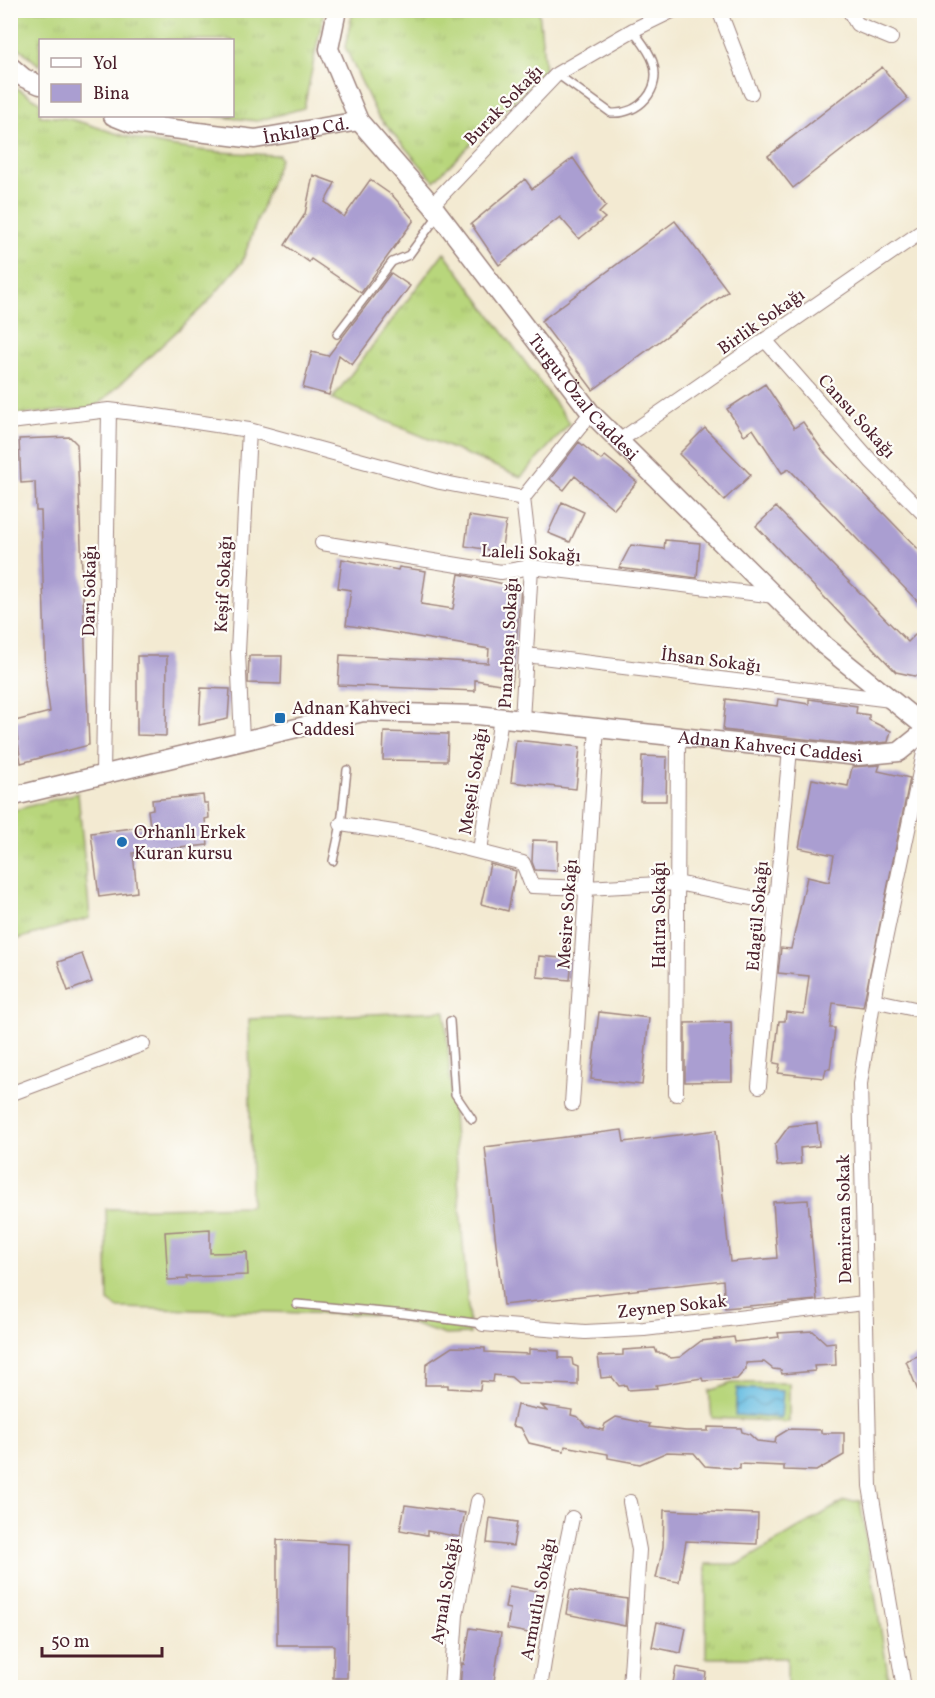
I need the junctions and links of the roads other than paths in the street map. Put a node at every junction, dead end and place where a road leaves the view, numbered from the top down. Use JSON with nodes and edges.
{"nodes":[{"id":1,"x":337,"y":10,"type":"edge"},
{"id":2,"x":674,"y":10,"type":"edge"},
{"id":3,"x":719,"y":10,"type":"edge"},
{"id":4,"x":849,"y":10,"type":"edge"},
{"id":5,"x":633,"y":30,"type":"junction"},
{"id":6,"x":891,"y":38,"type":"dead end"},
{"id":7,"x":10,"y":66,"type":"edge"},
{"id":8,"x":557,"y":74,"type":"junction"},
{"id":9,"x":39,"y":85,"type":"edge"},
{"id":10,"x":751,"y":93,"type":"dead end"},
{"id":11,"x":116,"y":117,"type":"edge"},
{"id":12,"x":358,"y":121,"type":"junction"},
{"id":13,"x":436,"y":209,"type":"junction"},
{"id":14,"x":924,"y":230,"type":"edge"},
{"id":15,"x":337,"y":334,"type":"dead end"},
{"id":16,"x":765,"y":340,"type":"junction"},
{"id":17,"x":109,"y":410,"type":"junction"},
{"id":18,"x":591,"y":413,"type":"junction"},
{"id":19,"x":10,"y":422,"type":"edge"},
{"id":20,"x":249,"y":430,"type":"junction"},
{"id":21,"x":619,"y":441,"type":"junction"},
{"id":22,"x":523,"y":498,"type":"junction"},
{"id":23,"x":924,"y":514,"type":"edge"},
{"id":24,"x":322,"y":543,"type":"dead end"},
{"id":25,"x":531,"y":567,"type":"junction"},
{"id":26,"x":775,"y":596,"type":"junction"},
{"id":27,"x":526,"y":655,"type":"junction"},
{"id":28,"x":891,"y":700,"type":"junction"},
{"id":29,"x":501,"y":718,"type":"junction"},
{"id":30,"x":522,"y":720,"type":"junction"},
{"id":31,"x":924,"y":726,"type":"edge"},
{"id":32,"x":597,"y":727,"type":"junction"},
{"id":33,"x":924,"y":732,"type":"edge"},
{"id":34,"x":678,"y":736,"type":"junction"},
{"id":35,"x":242,"y":740,"type":"junction"},
{"id":36,"x":790,"y":749,"type":"junction"},
{"id":37,"x":924,"y":753,"type":"edge"},
{"id":38,"x":347,"y":770,"type":"dead end"},
{"id":39,"x":103,"y":773,"type":"junction"},
{"id":40,"x":10,"y":797,"type":"edge"},
{"id":41,"x":341,"y":824,"type":"junction"},
{"id":42,"x":480,"y":850,"type":"junction"},
{"id":43,"x":333,"y":861,"type":"dead end"},
{"id":44,"x":677,"y":883,"type":"junction"},
{"id":45,"x":586,"y":888,"type":"junction"},
{"id":46,"x":776,"y":903,"type":"junction"},
{"id":47,"x":873,"y":1000,"type":"junction"},
{"id":48,"x":924,"y":1011,"type":"edge"},
{"id":49,"x":450,"y":1021,"type":"dead end"},
{"id":50,"x":143,"y":1044,"type":"dead end"},
{"id":51,"x":759,"y":1086,"type":"dead end"},
{"id":52,"x":10,"y":1094,"type":"edge"},
{"id":53,"x":676,"y":1094,"type":"dead end"},
{"id":54,"x":572,"y":1104,"type":"dead end"},
{"id":55,"x":472,"y":1119,"type":"dead end"},
{"id":56,"x":864,"y":1303,"type":"junction"},
{"id":57,"x":297,"y":1304,"type":"dead end"},
{"id":58,"x":483,"y":1324,"type":"joint"},
{"id":59,"x":478,"y":1501,"type":"dead end"},
{"id":60,"x":630,"y":1502,"type":"dead end"},
{"id":61,"x":572,"y":1518,"type":"dead end"},
{"id":62,"x":451,"y":1688,"type":"edge"},
{"id":63,"x":540,"y":1688,"type":"edge"},
{"id":64,"x":630,"y":1688,"type":"edge"},
{"id":65,"x":904,"y":1688,"type":"edge"}],
"edges":[{"from":1,"to":12,"type":"street","name":"Turgut Özal Caddesi"},
{"from":2,"to":5,"type":"street","name":"Burak Sokağı"},
{"from":3,"to":10,"type":"street"},
{"from":4,"to":6,"type":"street"},
{"from":5,"to":8,"type":"street","name":"Burak Sokağı"},
{"from":5,"to":8,"type":"lane"},
{"from":7,"to":9,"type":"street"},
{"from":8,"to":13,"type":"street","name":"Burak Sokağı"},
{"from":11,"to":12,"type":"street","name":"İnkılap Cd."},
{"from":12,"to":13,"type":"street","name":"Turgut Özal Caddesi"},
{"from":13,"to":15,"type":"lane"},
{"from":13,"to":18,"type":"street","name":"Turgut Özal Caddesi"},
{"from":14,"to":16,"type":"street","name":"Birlik Sokağı"},
{"from":16,"to":21,"type":"street","name":"Birlik Sokağı"},
{"from":16,"to":23,"type":"street","name":"Cansu Sokağı"},
{"from":17,"to":19,"type":"street"},
{"from":17,"to":20,"type":"street"},
{"from":17,"to":39,"type":"street","name":"Darı Sokağı"},
{"from":18,"to":21,"type":"street","name":"Turgut Özal Caddesi"},
{"from":18,"to":22,"type":"street"},
{"from":20,"to":22,"type":"street"},
{"from":20,"to":35,"type":"street","name":"Keşif Sokağı"},
{"from":21,"to":26,"type":"street","name":"Turgut Özal Caddesi"},
{"from":22,"to":25,"type":"street","name":"Pınarbaşı Sokağı"},
{"from":24,"to":25,"type":"street","name":"Laleli Sokağı"},
{"from":25,"to":26,"type":"street","name":"Laleli Sokağı"},
{"from":25,"to":27,"type":"street","name":"Pınarbaşı Sokağı"},
{"from":26,"to":28,"type":"street","name":"Turgut Özal Caddesi"},
{"from":27,"to":28,"type":"street","name":"İhsan Sokağı"},
{"from":27,"to":30,"type":"street","name":"Pınarbaşı Sokağı"},
{"from":28,"to":31,"type":"street","name":"Turgut Özal Caddesi"},
{"from":29,"to":30,"type":"street","name":"Adnan Kahveci Caddesi"},
{"from":29,"to":35,"type":"street","name":"Adnan Kahveci Caddesi"},
{"from":29,"to":42,"type":"street","name":"Meşeli Sokağı"},
{"from":30,"to":32,"type":"street","name":"Adnan Kahveci Caddesi"},
{"from":32,"to":34,"type":"street","name":"Adnan Kahveci Caddesi"},
{"from":32,"to":45,"type":"street","name":"Mesire Sokağı"},
{"from":33,"to":36,"type":"street","name":"Adnan Kahveci Caddesi"},
{"from":34,"to":36,"type":"street","name":"Adnan Kahveci Caddesi"},
{"from":34,"to":44,"type":"street","name":"Hatıra Sokağı"},
{"from":35,"to":39,"type":"street","name":"Adnan Kahveci Caddesi"},
{"from":36,"to":46,"type":"street","name":"Edagül Sokağı"},
{"from":37,"to":47,"type":"street","name":"Demircan Sokak"},
{"from":38,"to":41,"type":"lane"},
{"from":39,"to":40,"type":"street","name":"Adnan Kahveci Caddesi"},
{"from":41,"to":42,"type":"street"},
{"from":41,"to":43,"type":"lane"},
{"from":42,"to":45,"type":"street"},
{"from":44,"to":45,"type":"street"},
{"from":44,"to":46,"type":"street"},
{"from":44,"to":53,"type":"street","name":"Hatıra Sokağı"},
{"from":45,"to":54,"type":"street","name":"Mesire Sokağı"},
{"from":46,"to":51,"type":"street","name":"Edagül Sokağı"},
{"from":47,"to":48,"type":"street"},
{"from":47,"to":56,"type":"street","name":"Demircan Sokak"},
{"from":49,"to":55,"type":"lane"},
{"from":50,"to":52,"type":"street"},
{"from":56,"to":58,"type":"street","name":"Zeynep Sokak"},
{"from":56,"to":65,"type":"street","name":"Demircan Sokak"},
{"from":57,"to":58,"type":"lane"},
{"from":59,"to":62,"type":"street","name":"Aynalı Sokağı"},
{"from":60,"to":64,"type":"street"},
{"from":61,"to":63,"type":"street","name":"Armutlu Sokağı"}]}
